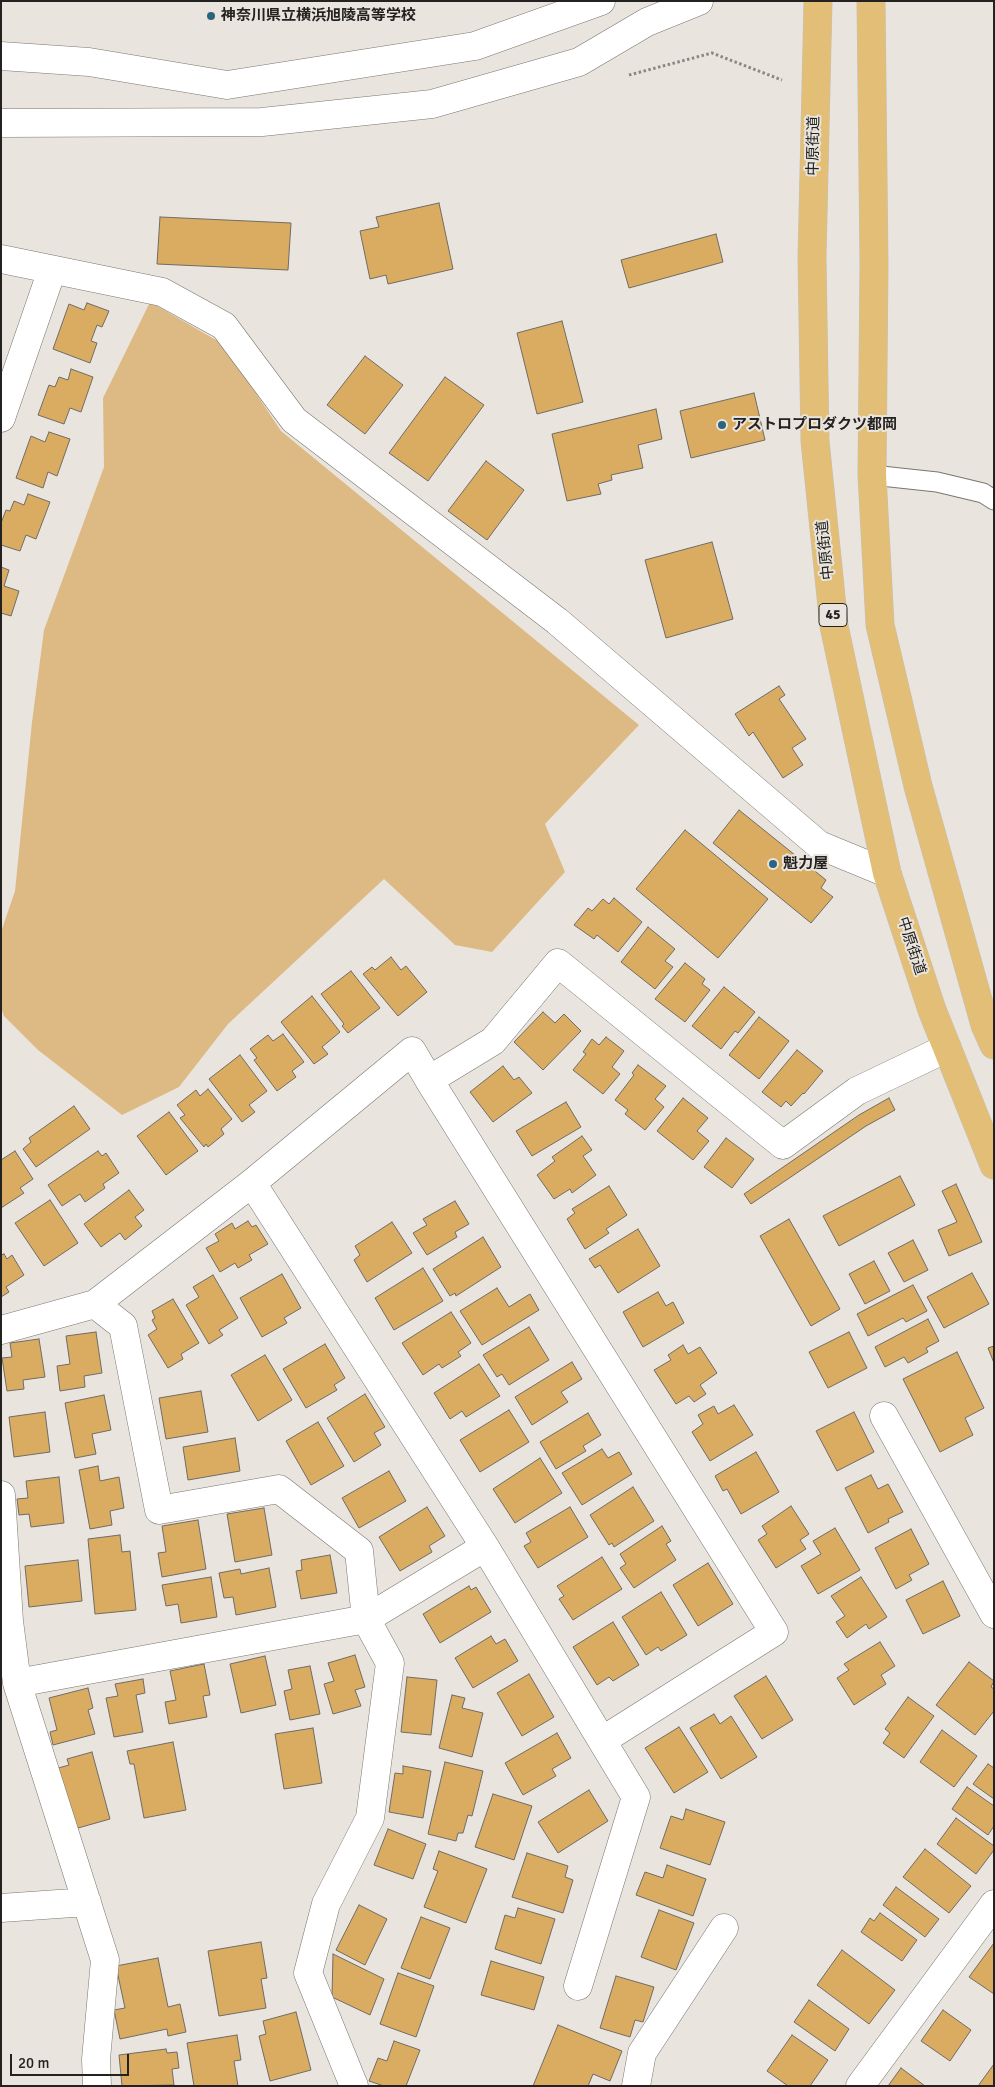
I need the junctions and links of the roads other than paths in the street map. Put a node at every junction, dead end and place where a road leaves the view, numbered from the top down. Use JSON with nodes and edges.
{"nodes":[{"id":1,"x":601,"y":1,"type":"edge"},
{"id":2,"x":699,"y":1,"type":"edge"},
{"id":3,"x":818,"y":1,"type":"edge"},
{"id":4,"x":871,"y":8,"type":"edge"},
{"id":5,"x":1,"y":56,"type":"edge"},
{"id":6,"x":1,"y":123,"type":"edge"},
{"id":7,"x":1,"y":259,"type":"edge"},
{"id":8,"x":52,"y":270,"type":"junction"},
{"id":9,"x":1,"y":418,"type":"edge"},
{"id":10,"x":872,"y":475,"type":"junction"},
{"id":11,"x":994,"y":500,"type":"edge"},
{"id":12,"x":887,"y":873,"type":"junction"},
{"id":13,"x":994,"y":1045,"type":"edge"},
{"id":14,"x":947,"y":1048,"type":"junction"},
{"id":15,"x":429,"y":1080,"type":"junction"},
{"id":16,"x":994,"y":1165,"type":"edge"},
{"id":17,"x":252,"y":1183,"type":"junction"},
{"id":18,"x":95,"y":1304,"type":"junction"},
{"id":19,"x":1,"y":1330,"type":"edge"},
{"id":20,"x":884,"y":1416,"type":"dead end"},
{"id":21,"x":1,"y":1495,"type":"edge"},
{"id":22,"x":486,"y":1547,"type":"junction"},
{"id":23,"x":994,"y":1614,"type":"edge"},
{"id":24,"x":366,"y":1620,"type":"junction"},
{"id":25,"x":5,"y":1622,"type":"edge"},
{"id":26,"x":17,"y":1683,"type":"junction"},
{"id":27,"x":604,"y":1740,"type":"junction"},
{"id":28,"x":87,"y":1902,"type":"junction"},
{"id":29,"x":994,"y":1904,"type":"edge"},
{"id":30,"x":1,"y":1908,"type":"edge"},
{"id":31,"x":724,"y":1928,"type":"dead end"},
{"id":32,"x":578,"y":1986,"type":"dead end"},
{"id":33,"x":97,"y":2086,"type":"edge"},
{"id":34,"x":354,"y":2086,"type":"edge"},
{"id":35,"x":636,"y":2086,"type":"edge"},
{"id":36,"x":860,"y":2086,"type":"edge"}],
"edges":[{"from":1,"to":5,"type":"street"},
{"from":2,"to":6,"type":"street"},
{"from":3,"to":12,"type":"main road","name":"中原街道","number":"45"},
{"from":4,"to":10,"type":"main road"},
{"from":7,"to":8,"type":"street"},
{"from":8,"to":9,"type":"street"},
{"from":8,"to":12,"type":"street"},
{"from":10,"to":11,"type":"lane"},
{"from":10,"to":13,"type":"main road"},
{"from":12,"to":14,"type":"main road","name":"中原街道","number":"45"},
{"from":14,"to":15,"type":"street"},
{"from":14,"to":16,"type":"main road","name":"中原街道","number":"45"},
{"from":15,"to":17,"type":"street"},
{"from":15,"to":27,"type":"street"},
{"from":17,"to":18,"type":"street"},
{"from":17,"to":22,"type":"street"},
{"from":18,"to":19,"type":"street"},
{"from":18,"to":24,"type":"street"},
{"from":20,"to":23,"type":"street"},
{"from":21,"to":25,"type":"street"},
{"from":22,"to":24,"type":"street"},
{"from":22,"to":27,"type":"street"},
{"from":24,"to":26,"type":"street"},
{"from":24,"to":34,"type":"street"},
{"from":25,"to":26,"type":"street"},
{"from":26,"to":28,"type":"street"},
{"from":27,"to":32,"type":"street"},
{"from":28,"to":30,"type":"street"},
{"from":28,"to":33,"type":"street"},
{"from":29,"to":36,"type":"street"},
{"from":31,"to":35,"type":"street"}]}
